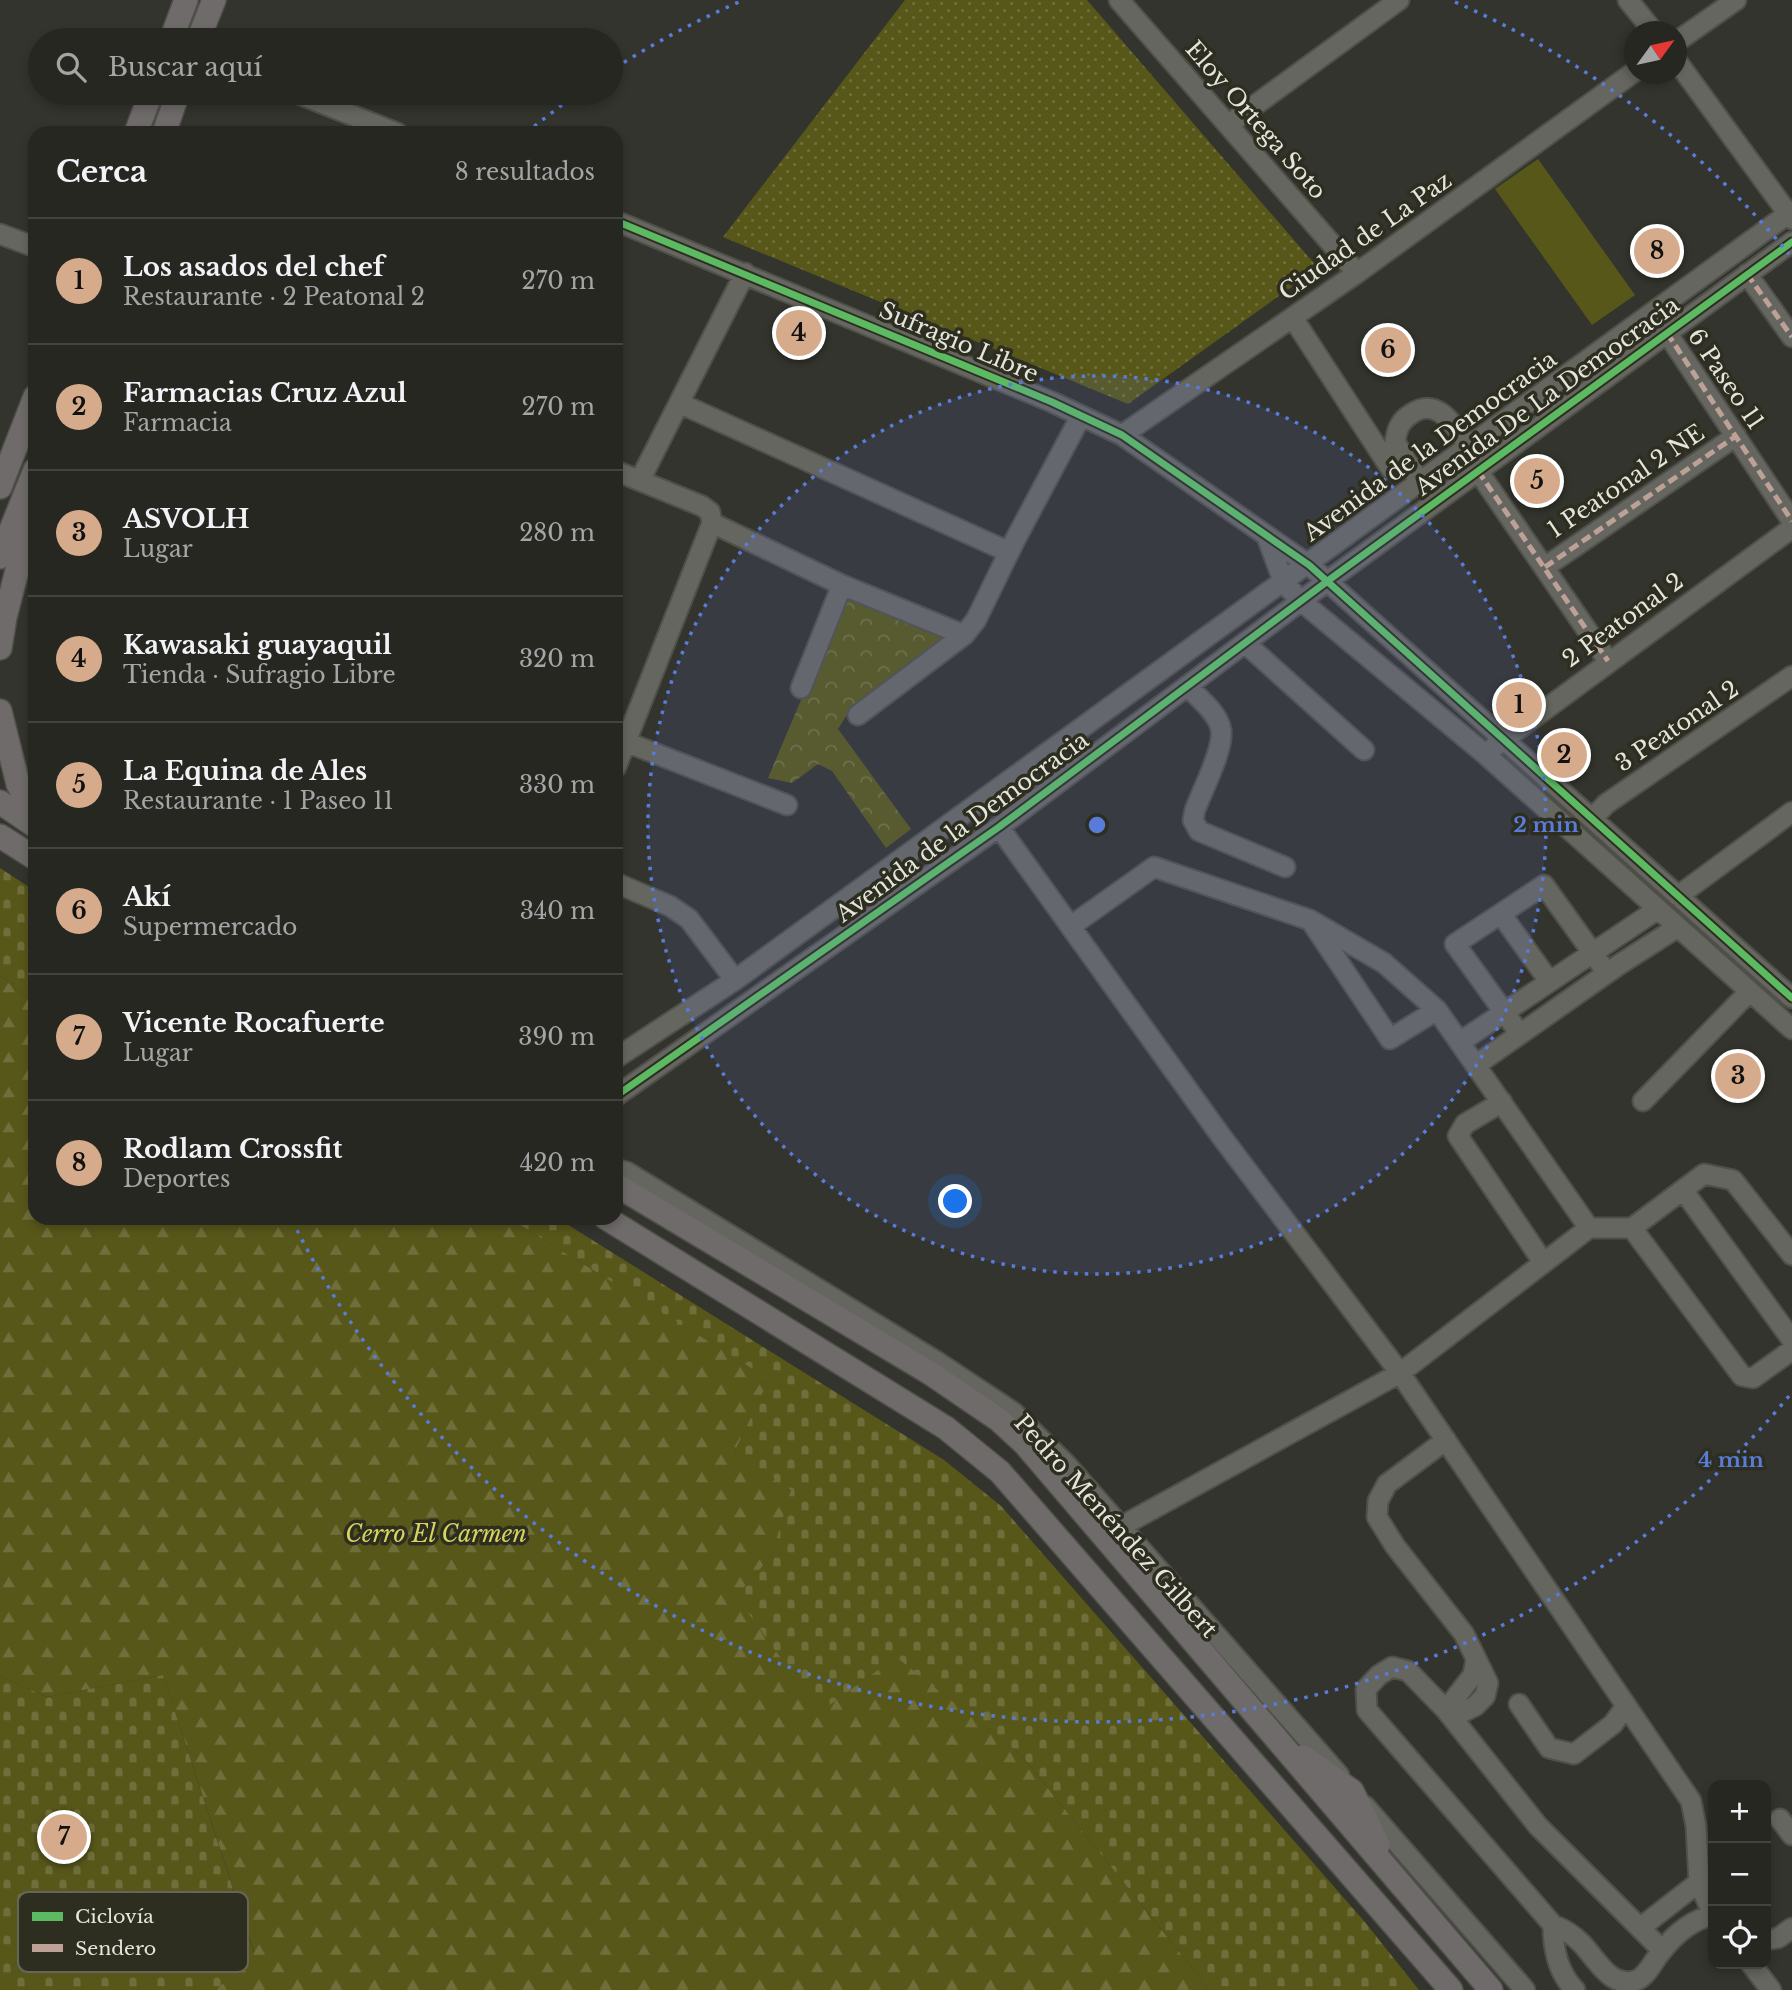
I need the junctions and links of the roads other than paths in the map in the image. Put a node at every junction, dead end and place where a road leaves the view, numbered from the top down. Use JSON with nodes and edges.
{"nodes":[{"id":1,"x":186,"y":0,"type":"edge"},
{"id":2,"x":214,"y":0,"type":"edge"},
{"id":3,"x":1119,"y":0,"type":"edge"},
{"id":4,"x":1399,"y":0,"type":"edge"},
{"id":5,"x":1628,"y":0,"type":"edge"},
{"id":6,"x":1736,"y":0,"type":"edge"},
{"id":7,"x":1645,"y":21,"type":"edge"},
{"id":8,"x":176,"y":28,"type":"edge"},
{"id":9,"x":203,"y":28,"type":"edge"},
{"id":10,"x":1687,"y":34,"type":"edge"},
{"id":11,"x":1687,"y":75,"type":"edge"},
{"id":12,"x":1624,"y":79,"type":"edge"},
{"id":13,"x":146,"y":105,"type":"edge"},
{"id":14,"x":174,"y":105,"type":"edge"},
{"id":15,"x":326,"y":105,"type":"edge"},
{"id":16,"x":1228,"y":125,"type":"junction"},
{"id":17,"x":139,"y":126,"type":"edge"},
{"id":18,"x":166,"y":126,"type":"edge"},
{"id":19,"x":379,"y":126,"type":"edge"},
{"id":20,"x":1791,"y":214,"type":"edge"},
{"id":21,"x":623,"y":224,"type":"edge"},
{"id":22,"x":0,"y":234,"type":"edge"},
{"id":23,"x":1792,"y":242,"type":"edge"},
{"id":24,"x":28,"y":244,"type":"edge"},
{"id":25,"x":746,"y":273,"type":"junction"},
{"id":26,"x":1357,"y":274,"type":"junction"},
{"id":27,"x":1748,"y":274,"type":"junction"},
{"id":28,"x":1293,"y":318,"type":"junction"},
{"id":29,"x":1667,"y":333,"type":"junction"},
{"id":30,"x":1792,"y":337,"type":"edge"},
{"id":31,"x":679,"y":403,"type":"junction"},
{"id":32,"x":28,"y":415,"type":"edge"},
{"id":33,"x":1081,"y":416,"type":"junction"},
{"id":34,"x":1122,"y":435,"type":"junction"},
{"id":35,"x":1735,"y":436,"type":"junction"},
{"id":36,"x":1470,"y":447,"type":"junction"},
{"id":37,"x":1391,"y":470,"type":"dead end"},
{"id":38,"x":1478,"y":471,"type":"junction"},
{"id":39,"x":623,"y":474,"type":"edge"},
{"id":40,"x":640,"y":480,"type":"junction"},
{"id":41,"x":1421,"y":484,"type":"junction"},
{"id":42,"x":0,"y":487,"type":"edge"},
{"id":43,"x":28,"y":488,"type":"edge"},
{"id":44,"x":1792,"y":521,"type":"edge"},
{"id":45,"x":712,"y":523,"type":"junction"},
{"id":46,"x":28,"y":526,"type":"edge"},
{"id":47,"x":1792,"y":528,"type":"edge"},
{"id":48,"x":1267,"y":537,"type":"junction"},
{"id":49,"x":1009,"y":552,"type":"junction"},
{"id":50,"x":0,"y":557,"type":"edge"},
{"id":51,"x":1308,"y":565,"type":"junction"},
{"id":52,"x":1545,"y":567,"type":"junction"},
{"id":53,"x":1284,"y":583,"type":"junction"},
{"id":54,"x":1325,"y":583,"type":"junction"},
{"id":55,"x":842,"y":585,"type":"junction"},
{"id":56,"x":1301,"y":601,"type":"junction"},
{"id":57,"x":2,"y":619,"type":"edge"},
{"id":58,"x":964,"y":635,"type":"junction"},
{"id":59,"x":1245,"y":643,"type":"junction"},
{"id":60,"x":0,"y":648,"type":"edge"},
{"id":61,"x":1608,"y":661,"type":"junction"},
{"id":62,"x":1792,"y":676,"type":"edge"},
{"id":63,"x":1187,"y":687,"type":"junction"},
{"id":64,"x":800,"y":688,"type":"dead end"},
{"id":65,"x":0,"y":711,"type":"edge"},
{"id":66,"x":858,"y":715,"type":"dead end"},
{"id":67,"x":1503,"y":739,"type":"junction"},
{"id":68,"x":626,"y":742,"type":"junction"},
{"id":69,"x":623,"y":750,"type":"edge"},
{"id":70,"x":1364,"y":750,"type":"dead end"},
{"id":71,"x":1485,"y":754,"type":"junction"},
{"id":72,"x":0,"y":802,"type":"edge"},
{"id":73,"x":28,"y":803,"type":"edge"},
{"id":74,"x":787,"y":805,"type":"dead end"},
{"id":75,"x":1792,"y":812,"type":"edge"},
{"id":76,"x":1592,"y":819,"type":"junction"},
{"id":77,"x":28,"y":821,"type":"edge"},
{"id":78,"x":999,"y":827,"type":"junction"},
{"id":79,"x":0,"y":836,"type":"edge"},
{"id":80,"x":28,"y":854,"type":"edge"},
{"id":81,"x":1284,"y":867,"type":"dead end"},
{"id":82,"x":623,"y":886,"type":"edge"},
{"id":83,"x":1678,"y":896,"type":"junction"},
{"id":84,"x":1658,"y":909,"type":"junction"},
{"id":85,"x":1501,"y":914,"type":"junction"},
{"id":86,"x":1310,"y":920,"type":"junction"},
{"id":87,"x":1072,"y":926,"type":"junction"},
{"id":88,"x":1678,"y":927,"type":"junction"},
{"id":89,"x":1730,"y":942,"type":"junction"},
{"id":90,"x":1593,"y":951,"type":"junction"},
{"id":91,"x":1716,"y":961,"type":"junction"},
{"id":92,"x":1760,"y":970,"type":"junction"},
{"id":93,"x":1607,"y":973,"type":"junction"},
{"id":94,"x":735,"y":980,"type":"junction"},
{"id":95,"x":1549,"y":981,"type":"junction"},
{"id":96,"x":1747,"y":988,"type":"junction"},
{"id":97,"x":1792,"y":998,"type":"edge"},
{"id":98,"x":1437,"y":1010,"type":"junction"},
{"id":99,"x":1504,"y":1012,"type":"junction"},
{"id":100,"x":1792,"y":1029,"type":"edge"},
{"id":101,"x":1520,"y":1034,"type":"junction"},
{"id":102,"x":1460,"y":1042,"type":"junction"},
{"id":103,"x":623,"y":1053,"type":"edge"},
{"id":104,"x":1476,"y":1065,"type":"junction"},
{"id":105,"x":623,"y":1091,"type":"edge"},
{"id":106,"x":1643,"y":1101,"type":"dead end"},
{"id":107,"x":1502,"y":1102,"type":"junction"},
{"id":108,"x":623,"y":1171,"type":"edge"},
{"id":109,"x":623,"y":1189,"type":"edge"},
{"id":110,"x":1683,"y":1190,"type":"junction"},
{"id":111,"x":618,"y":1225,"type":"edge"},
{"id":112,"x":1589,"y":1228,"type":"junction"},
{"id":113,"x":1632,"y":1228,"type":"junction"},
{"id":114,"x":1792,"y":1255,"type":"edge"},
{"id":115,"x":1543,"y":1262,"type":"junction"},
{"id":116,"x":1792,"y":1340,"type":"edge"},
{"id":117,"x":1792,"y":1349,"type":"edge"},
{"id":118,"x":1399,"y":1373,"type":"junction"},
{"id":119,"x":1027,"y":1425,"type":"junction"},
{"id":120,"x":1446,"y":1440,"type":"junction"},
{"id":121,"x":1055,"y":1475,"type":"junction"},
{"id":122,"x":1112,"y":1531,"type":"junction"},
{"id":123,"x":1519,"y":1704,"type":"dead end"},
{"id":124,"x":1626,"y":1706,"type":"junction"},
{"id":125,"x":1446,"y":1710,"type":"junction"},
{"id":126,"x":1280,"y":1742,"type":"junction"},
{"id":127,"x":1352,"y":1791,"type":"junction"},
{"id":128,"x":1780,"y":1819,"type":"dead end"},
{"id":129,"x":1792,"y":1835,"type":"edge"},
{"id":130,"x":1391,"y":1873,"type":"junction"},
{"id":131,"x":1699,"y":1882,"type":"junction"},
{"id":132,"x":1709,"y":1906,"type":"edge"},
{"id":133,"x":1385,"y":1914,"type":"junction"},
{"id":134,"x":1708,"y":1917,"type":"edge"},
{"id":135,"x":1553,"y":1926,"type":"junction"},
{"id":136,"x":1640,"y":1928,"type":"junction"},
{"id":137,"x":1792,"y":1928,"type":"edge"},
{"id":138,"x":1771,"y":1939,"type":"edge"},
{"id":139,"x":1662,"y":1950,"type":"junction"},
{"id":140,"x":1755,"y":1969,"type":"edge"},
{"id":141,"x":1441,"y":1990,"type":"edge"},
{"id":142,"x":1451,"y":1990,"type":"edge"},
{"id":143,"x":1491,"y":1990,"type":"edge"},
{"id":144,"x":1525,"y":1990,"type":"edge"},
{"id":145,"x":1575,"y":1990,"type":"edge"},
{"id":146,"x":1771,"y":1990,"type":"edge"}],
"edges":[{"from":1,"to":8,"type":"main road"},
{"from":2,"to":9,"type":"main road"},
{"from":3,"to":16,"type":"street","name":"Eloy Ortega Soto"},
{"from":4,"to":16,"type":"street"},
{"from":5,"to":7,"type":"street"},
{"from":6,"to":10,"type":"street"},
{"from":11,"to":20,"type":"street"},
{"from":12,"to":26,"type":"street","name":"Ciudad de La Paz"},
{"from":13,"to":17,"type":"main road"},
{"from":14,"to":18,"type":"main road"},
{"from":15,"to":19,"type":"street"},
{"from":16,"to":26,"type":"street","name":"Eloy Ortega Soto"},
{"from":20,"to":36,"type":"street","name":"Avenida de la Democracia"},
{"from":21,"to":25,"type":"street","name":"Sufragio Libre"},
{"from":22,"to":24,"type":"street"},
{"from":23,"to":27,"type":"street","name":"Avenida De La Democracia"},
{"from":25,"to":31,"type":"street"},
{"from":25,"to":33,"type":"street","name":"Sufragio Libre"},
{"from":26,"to":28,"type":"street","name":"Ciudad de La Paz"},
{"from":27,"to":29,"type":"street","name":"Avenida De La Democracia"},
{"from":27,"to":30,"type":"street"},
{"from":28,"to":34,"type":"street","name":"Ciudad de La Paz"},
{"from":28,"to":37,"type":"street"},
{"from":29,"to":35,"type":"street","name":"6 Paseo 11"},
{"from":29,"to":38,"type":"street","name":"Avenida De La Democracia"},
{"from":31,"to":40,"type":"street"},
{"from":31,"to":49,"type":"street"},
{"from":32,"to":42,"type":"main road"},
{"from":33,"to":34,"type":"street","name":"Sufragio Libre"},
{"from":33,"to":49,"type":"street"},
{"from":34,"to":48,"type":"street","name":"Sufragio Libre"},
{"from":35,"to":44,"type":"street","name":"6 Paseo 11"},
{"from":35,"to":52,"type":"street","name":"1 Peatonal 2 NE"},
{"from":36,"to":41,"type":"street","name":"Avenida de la Democracia"},
{"from":36,"to":41,"type":"street"},
{"from":38,"to":52,"type":"street"},
{"from":38,"to":54,"type":"street","name":"Avenida De La Democracia"},
{"from":39,"to":40,"type":"street"},
{"from":40,"to":45,"type":"street"},
{"from":41,"to":51,"type":"street","name":"Avenida de la Democracia"},
{"from":43,"to":50,"type":"main road"},
{"from":45,"to":55,"type":"street"},
{"from":45,"to":68,"type":"street"},
{"from":46,"to":57,"type":"main road"},
{"from":47,"to":61,"type":"street","name":"2 Peatonal 2"},
{"from":48,"to":51,"type":"street","name":"Sufragio Libre"},
{"from":48,"to":53,"type":"street"},
{"from":49,"to":58,"type":"street"},
{"from":51,"to":53,"type":"street","name":"Avenida de la Democracia"},
{"from":51,"to":54,"type":"street","name":"Sufragio Libre"},
{"from":52,"to":61,"type":"street"},
{"from":53,"to":56,"type":"street"},
{"from":53,"to":94,"type":"street","name":"Avenida de la Democracia"},
{"from":54,"to":56,"type":"street","name":"Avenida de la Democracia"},
{"from":54,"to":67,"type":"street","name":"Sufragio Libre"},
{"from":55,"to":58,"type":"street"},
{"from":55,"to":64,"type":"street"},
{"from":56,"to":59,"type":"street","name":"Avenida de la Democracia"},
{"from":56,"to":71,"type":"street"},
{"from":57,"to":60,"type":"main road"},
{"from":58,"to":66,"type":"street"},
{"from":59,"to":63,"type":"street","name":"Avenida de la Democracia"},
{"from":59,"to":70,"type":"street"},
{"from":61,"to":67,"type":"street","name":"2 Peatonal 2"},
{"from":62,"to":76,"type":"street","name":"3 Peatonal 2"},
{"from":63,"to":78,"type":"street","name":"Avenida de la Democracia"},
{"from":63,"to":81,"type":"street"},
{"from":65,"to":73,"type":"main road"},
{"from":67,"to":71,"type":"street","name":"2 Peatonal 2"},
{"from":67,"to":76,"type":"street","name":"Sufragio Libre"},
{"from":68,"to":69,"type":"street"},
{"from":68,"to":74,"type":"street"},
{"from":71,"to":84,"type":"street"},
{"from":72,"to":77,"type":"main road"},
{"from":75,"to":83,"type":"street"},
{"from":76,"to":83,"type":"street","name":"Sufragio Libre"},
{"from":78,"to":87,"type":"street"},
{"from":78,"to":105,"type":"street","name":"Avenida de la Democracia"},
{"from":79,"to":80,"type":"main road"},
{"from":82,"to":94,"type":"street"},
{"from":83,"to":89,"type":"street","name":"Sufragio Libre"},
{"from":84,"to":88,"type":"street"},
{"from":84,"to":90,"type":"street"},
{"from":85,"to":90,"type":"street"},
{"from":85,"to":95,"type":"street"},
{"from":85,"to":99,"type":"street"},
{"from":86,"to":87,"type":"street"},
{"from":86,"to":98,"type":"street"},
{"from":86,"to":98,"type":"street"},
{"from":87,"to":118,"type":"street"},
{"from":88,"to":91,"type":"street"},
{"from":88,"to":93,"type":"street"},
{"from":89,"to":91,"type":"street"},
{"from":89,"to":92,"type":"street","name":"Sufragio Libre"},
{"from":90,"to":93,"type":"street"},
{"from":90,"to":95,"type":"street"},
{"from":91,"to":96,"type":"street"},
{"from":92,"to":96,"type":"street"},
{"from":92,"to":97,"type":"street","name":"Sufragio Libre"},
{"from":93,"to":101,"type":"street"},
{"from":94,"to":103,"type":"street","name":"Avenida de la Democracia"},
{"from":95,"to":99,"type":"street"},
{"from":96,"to":100,"type":"street"},
{"from":96,"to":106,"type":"street"},
{"from":98,"to":102,"type":"street"},
{"from":99,"to":101,"type":"street"},
{"from":99,"to":102,"type":"street"},
{"from":101,"to":104,"type":"street"},
{"from":102,"to":104,"type":"street"},
{"from":104,"to":107,"type":"street"},
{"from":107,"to":112,"type":"street"},
{"from":107,"to":115,"type":"street"},
{"from":108,"to":119,"type":"street","name":"Pedro Menéndez Gilbert"},
{"from":109,"to":121,"type":"main road","name":"Pedro Menéndez Gilbert"},
{"from":110,"to":113,"type":"street"},
{"from":110,"to":114,"type":"street"},
{"from":110,"to":116,"type":"street"},
{"from":111,"to":133,"type":"main road"},
{"from":112,"to":113,"type":"street"},
{"from":112,"to":115,"type":"street"},
{"from":113,"to":117,"type":"street"},
{"from":115,"to":118,"type":"street"},
{"from":118,"to":120,"type":"street"},
{"from":118,"to":122,"type":"street"},
{"from":119,"to":121,"type":"main road"},
{"from":119,"to":122,"type":"street","name":"Pedro Menéndez Gilbert"},
{"from":120,"to":124,"type":"street"},
{"from":120,"to":125,"type":"street"},
{"from":121,"to":122,"type":"main road","name":"Pedro Menéndez Gilbert"},
{"from":122,"to":126,"type":"main road","name":"Pedro Menéndez Gilbert"},
{"from":122,"to":127,"type":"street","name":"Pedro Menéndez Gilbert"},
{"from":123,"to":124,"type":"street"},
{"from":124,"to":131,"type":"street"},
{"from":125,"to":135,"type":"street"},
{"from":125,"to":136,"type":"street"},
{"from":126,"to":127,"type":"main road"},
{"from":126,"to":130,"type":"main road","name":"Pedro Menéndez Gilbert"},
{"from":127,"to":130,"type":"main road"},
{"from":127,"to":144,"type":"street","name":"Pedro Menéndez Gilbert"},
{"from":128,"to":129,"type":"street"},
{"from":130,"to":143,"type":"main road","name":"Pedro Menéndez Gilbert"},
{"from":131,"to":132,"type":"street"},
{"from":131,"to":136,"type":"street"},
{"from":133,"to":141,"type":"street"},
{"from":133,"to":142,"type":"main road"},
{"from":134,"to":139,"type":"street"},
{"from":135,"to":139,"type":"street"},
{"from":135,"to":145,"type":"street"},
{"from":136,"to":139,"type":"street"},
{"from":137,"to":138,"type":"street"},
{"from":140,"to":146,"type":"street"}]}
